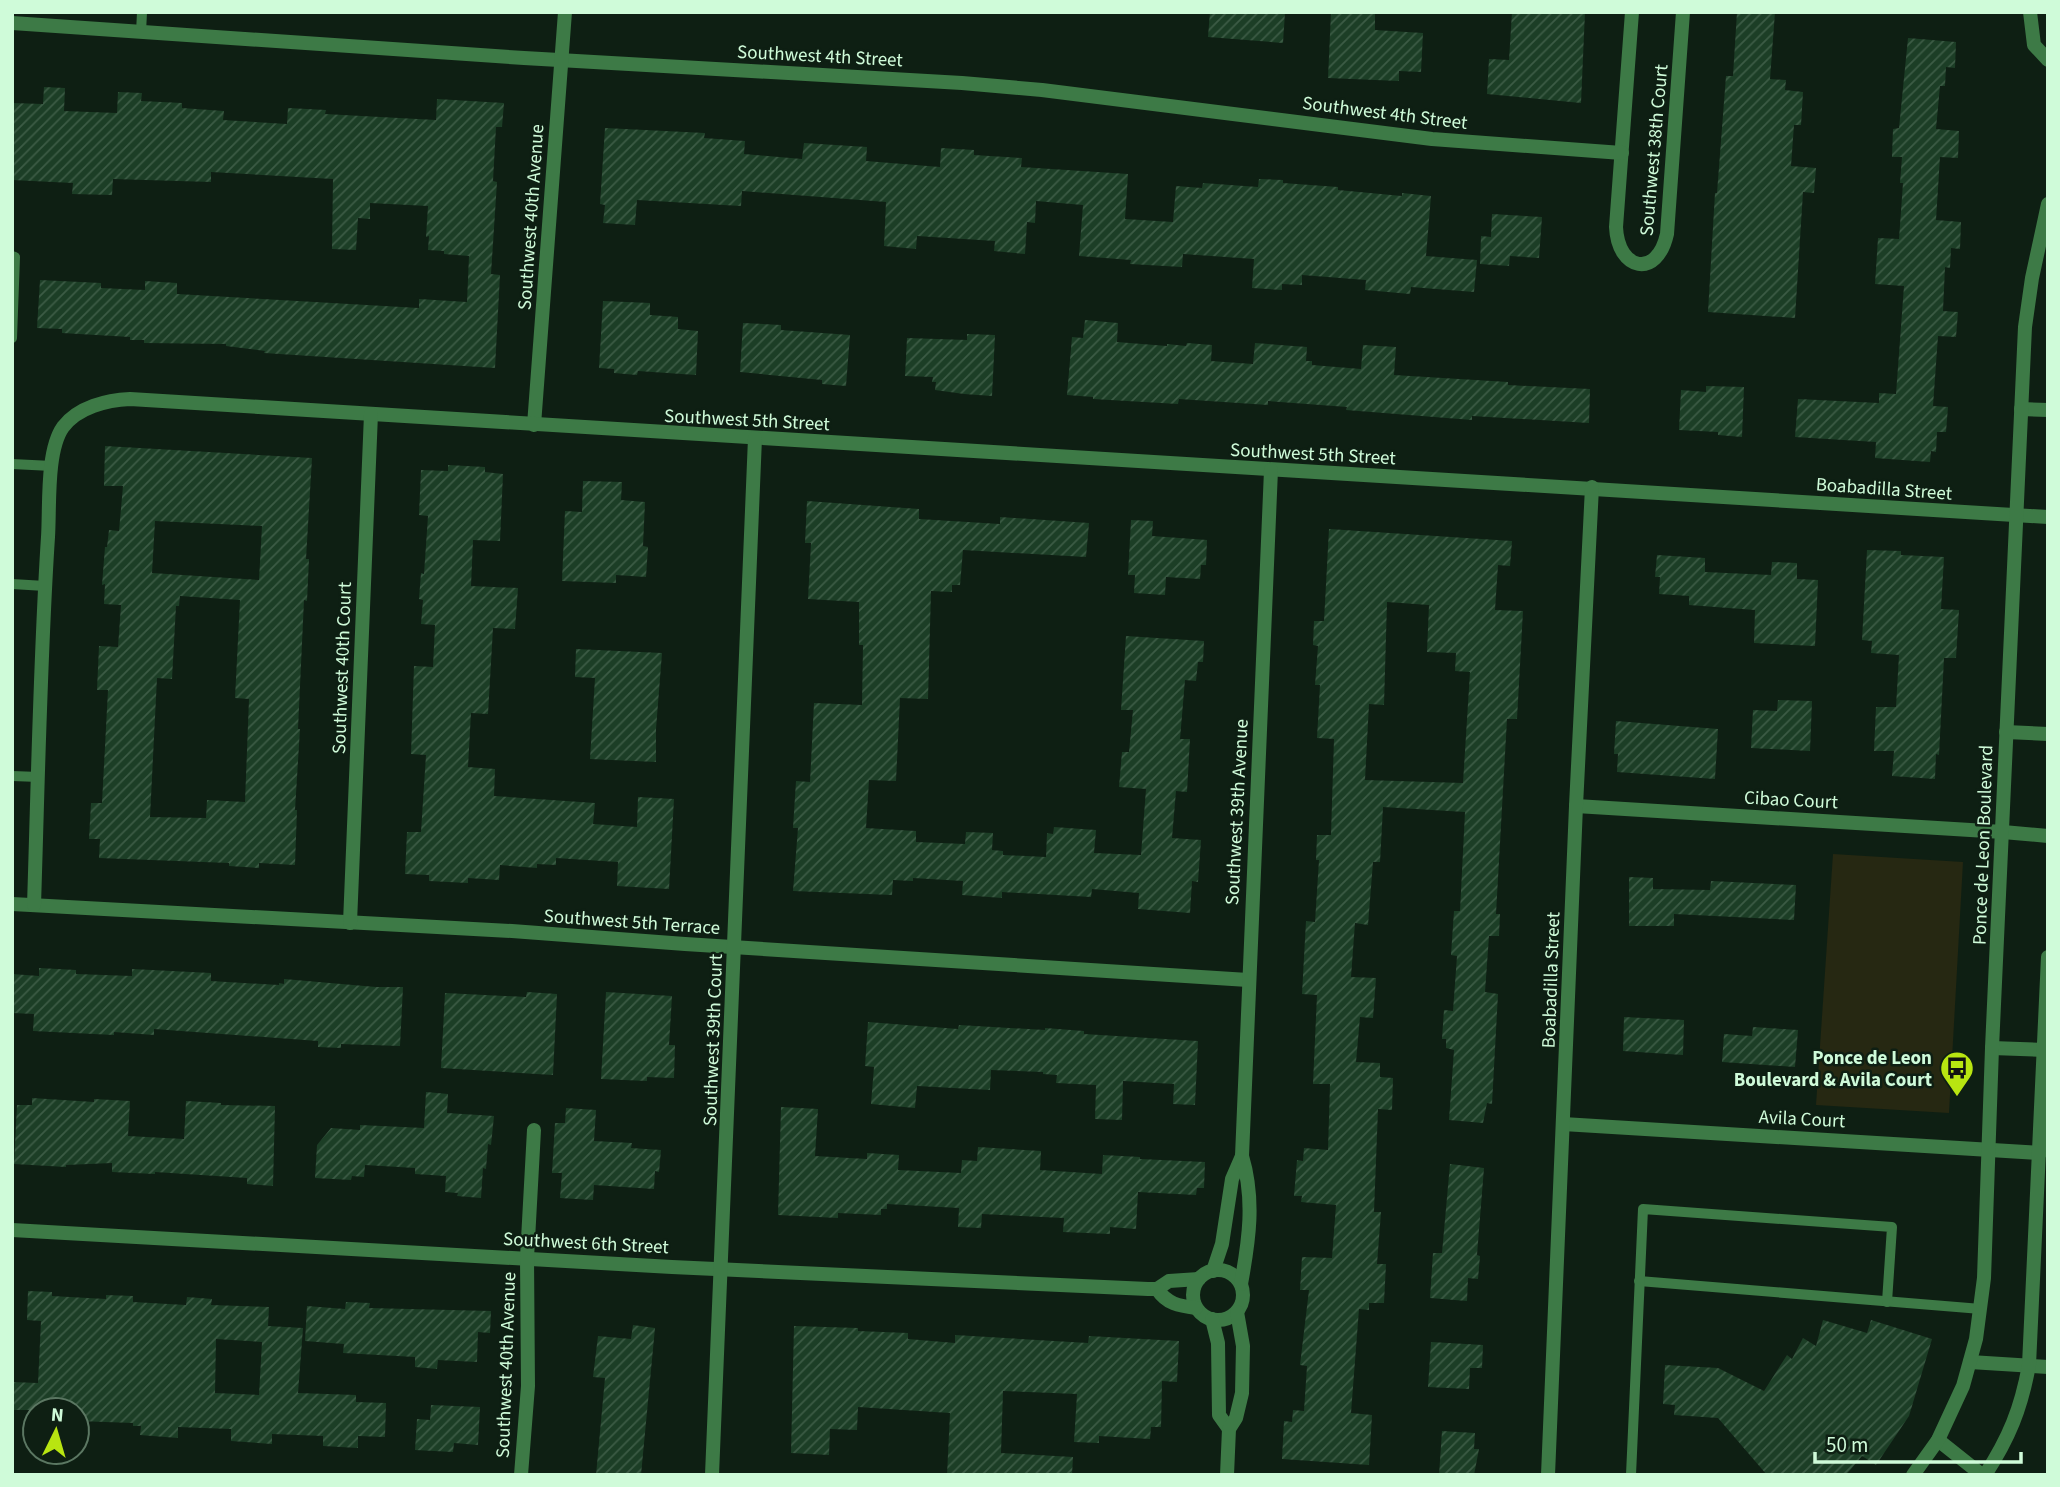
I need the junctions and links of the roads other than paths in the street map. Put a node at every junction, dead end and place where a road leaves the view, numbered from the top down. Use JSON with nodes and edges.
{"nodes":[{"id":1,"x":142,"y":12,"type":"edge"},
{"id":2,"x":565,"y":12,"type":"edge"},
{"id":3,"x":1632,"y":12,"type":"edge"},
{"id":4,"x":1683,"y":12,"type":"edge"},
{"id":5,"x":2030,"y":12,"type":"edge"},
{"id":6,"x":12,"y":23,"type":"edge"},
{"id":7,"x":141,"y":33,"type":"junction"},
{"id":8,"x":561,"y":60,"type":"junction"},
{"id":9,"x":2048,"y":60,"type":"edge"},
{"id":10,"x":1622,"y":153,"type":"junction"},
{"id":11,"x":2048,"y":204,"type":"edge"},
{"id":12,"x":12,"y":256,"type":"edge"},
{"id":13,"x":12,"y":338,"type":"edge"},
{"id":14,"x":2021,"y":408,"type":"junction"},
{"id":15,"x":2048,"y":410,"type":"edge"},
{"id":16,"x":371,"y":414,"type":"junction"},
{"id":17,"x":534,"y":425,"type":"junction"},
{"id":18,"x":755,"y":438,"type":"junction"},
{"id":19,"x":12,"y":464,"type":"edge"},
{"id":20,"x":52,"y":466,"type":"junction"},
{"id":21,"x":1272,"y":470,"type":"junction"},
{"id":22,"x":1422,"y":478,"type":"joint"},
{"id":23,"x":1592,"y":487,"type":"junction"},
{"id":24,"x":2017,"y":516,"type":"junction"},
{"id":25,"x":2048,"y":517,"type":"edge"},
{"id":26,"x":12,"y":584,"type":"edge"},
{"id":27,"x":45,"y":586,"type":"junction"},
{"id":28,"x":2006,"y":732,"type":"junction"},
{"id":29,"x":2048,"y":734,"type":"edge"},
{"id":30,"x":12,"y":776,"type":"edge"},
{"id":31,"x":38,"y":777,"type":"junction"},
{"id":32,"x":1576,"y":806,"type":"junction"},
{"id":33,"x":2003,"y":832,"type":"junction"},
{"id":34,"x":2048,"y":836,"type":"edge"},
{"id":35,"x":12,"y":904,"type":"edge"},
{"id":36,"x":34,"y":905,"type":"junction"},
{"id":37,"x":350,"y":923,"type":"junction"},
{"id":38,"x":735,"y":947,"type":"junction"},
{"id":39,"x":2048,"y":957,"type":"edge"},
{"id":40,"x":1248,"y":980,"type":"junction"},
{"id":41,"x":1993,"y":1048,"type":"junction"},
{"id":42,"x":2046,"y":1050,"type":"edge"},
{"id":43,"x":1563,"y":1124,"type":"junction"},
{"id":44,"x":534,"y":1130,"type":"dead end"},
{"id":45,"x":1989,"y":1149,"type":"junction"},
{"id":46,"x":2040,"y":1153,"type":"junction"},
{"id":47,"x":1241,"y":1156,"type":"junction"},
{"id":48,"x":12,"y":1230,"type":"edge"},
{"id":49,"x":527,"y":1258,"type":"junction"},
{"id":50,"x":722,"y":1268,"type":"junction"},
{"id":51,"x":1213,"y":1270,"type":"junction"},
{"id":52,"x":1199,"y":1279,"type":"junction"},
{"id":53,"x":1639,"y":1281,"type":"junction"},
{"id":54,"x":1241,"y":1284,"type":"junction"},
{"id":55,"x":1157,"y":1289,"type":"junction"},
{"id":56,"x":1887,"y":1302,"type":"junction"},
{"id":57,"x":1196,"y":1308,"type":"junction"},
{"id":58,"x":1981,"y":1309,"type":"junction"},
{"id":59,"x":1237,"y":1312,"type":"junction"},
{"id":60,"x":1212,"y":1319,"type":"junction"},
{"id":61,"x":1970,"y":1362,"type":"junction"},
{"id":62,"x":2029,"y":1366,"type":"junction"},
{"id":63,"x":2048,"y":1367,"type":"edge"},
{"id":64,"x":1228,"y":1429,"type":"junction"},
{"id":65,"x":1938,"y":1440,"type":"junction"},
{"id":66,"x":521,"y":1475,"type":"edge"},
{"id":67,"x":712,"y":1475,"type":"edge"},
{"id":68,"x":1227,"y":1475,"type":"edge"},
{"id":69,"x":1548,"y":1475,"type":"edge"},
{"id":70,"x":1631,"y":1475,"type":"edge"},
{"id":71,"x":1913,"y":1475,"type":"edge"},
{"id":72,"x":1984,"y":1475,"type":"edge"}],
"edges":[{"from":1,"to":7,"type":"lane"},
{"from":2,"to":8,"type":"street","name":"Southwest 40th Avenue"},
{"from":3,"to":10,"type":"street","name":"Southwest 38th Court"},
{"from":4,"to":10,"type":"street","name":"Southwest 38th Court"},
{"from":5,"to":9,"type":"street"},
{"from":6,"to":7,"type":"street","name":"Southwest 4th Street"},
{"from":7,"to":8,"type":"street","name":"Southwest 4th Street"},
{"from":8,"to":10,"type":"street","name":"Southwest 4th Street"},
{"from":8,"to":17,"type":"street","name":"Southwest 40th Avenue"},
{"from":11,"to":14,"type":"street","name":"Ponce de Leon Boulevard"},
{"from":12,"to":13,"type":"lane"},
{"from":14,"to":15,"type":"street"},
{"from":14,"to":24,"type":"street","name":"Ponce de Leon Boulevard"},
{"from":16,"to":17,"type":"street","name":"Southwest 5th Street"},
{"from":16,"to":20,"type":"street","name":"Southwest 5th Street"},
{"from":16,"to":37,"type":"street","name":"Southwest 40th Court"},
{"from":17,"to":18,"type":"street","name":"Southwest 5th Street"},
{"from":18,"to":21,"type":"street","name":"Southwest 5th Street"},
{"from":18,"to":38,"type":"street","name":"Southwest 39th Court"},
{"from":19,"to":20,"type":"lane"},
{"from":20,"to":27,"type":"street"},
{"from":21,"to":22,"type":"street","name":"Southwest 5th Street"},
{"from":21,"to":40,"type":"street","name":"Southwest 39th Avenue"},
{"from":22,"to":23,"type":"street","name":"Boabadilla Street"},
{"from":23,"to":24,"type":"street","name":"Boabadilla Street"},
{"from":23,"to":32,"type":"street","name":"Boabadilla Street"},
{"from":24,"to":25,"type":"street","name":"Boabadilla Street"},
{"from":24,"to":28,"type":"street","name":"Ponce de Leon Boulevard"},
{"from":26,"to":27,"type":"lane"},
{"from":27,"to":31,"type":"street"},
{"from":28,"to":29,"type":"street"},
{"from":28,"to":33,"type":"street","name":"Ponce de Leon Boulevard"},
{"from":30,"to":31,"type":"lane"},
{"from":31,"to":36,"type":"street"},
{"from":32,"to":33,"type":"street","name":"Cibao Court"},
{"from":32,"to":43,"type":"street","name":"Boabadilla Street"},
{"from":33,"to":34,"type":"street","name":"Cibao Court"},
{"from":33,"to":41,"type":"street","name":"Ponce de Leon Boulevard"},
{"from":35,"to":36,"type":"street","name":"Southwest 5th Terrace"},
{"from":36,"to":37,"type":"street","name":"Southwest 5th Terrace"},
{"from":37,"to":38,"type":"street","name":"Southwest 5th Terrace"},
{"from":38,"to":40,"type":"street","name":"Southwest 5th Terrace"},
{"from":38,"to":50,"type":"street","name":"Southwest 39th Court"},
{"from":39,"to":42,"type":"street"},
{"from":40,"to":47,"type":"street","name":"Southwest 39th Avenue"},
{"from":41,"to":42,"type":"street"},
{"from":41,"to":45,"type":"street","name":"Ponce de Leon Boulevard"},
{"from":42,"to":46,"type":"street"},
{"from":43,"to":45,"type":"street","name":"Avila Court"},
{"from":43,"to":69,"type":"street","name":"Boabadilla Street"},
{"from":44,"to":49,"type":"street","name":"Southwest 40th Avenue"},
{"from":45,"to":46,"type":"street","name":"Avila Court"},
{"from":45,"to":58,"type":"street","name":"Ponce de Leon Boulevard"},
{"from":46,"to":62,"type":"street"},
{"from":47,"to":51,"type":"street","name":"Southwest 39th Avenue"},
{"from":47,"to":54,"type":"street","name":"Southwest 39th Avenue"},
{"from":48,"to":49,"type":"street","name":"Southwest 6th Street"},
{"from":49,"to":50,"type":"street","name":"Southwest 6th Street"},
{"from":49,"to":66,"type":"street","name":"Southwest 40th Avenue"},
{"from":50,"to":55,"type":"street","name":"Southwest 6th Street"},
{"from":50,"to":67,"type":"street","name":"Southwest 39th Court"},
{"from":51,"to":52,"type":"street"},
{"from":51,"to":54,"type":"street"},
{"from":52,"to":55,"type":"street","name":"Southwest 6th Street"},
{"from":52,"to":57,"type":"street"},
{"from":53,"to":56,"type":"lane"},
{"from":53,"to":56,"type":"lane"},
{"from":53,"to":70,"type":"lane"},
{"from":54,"to":59,"type":"street","name":"Southwest 39th Avenue"},
{"from":55,"to":57,"type":"street","name":"Southwest 6th Street"},
{"from":56,"to":58,"type":"lane"},
{"from":57,"to":60,"type":"street"},
{"from":58,"to":61,"type":"street","name":"Ponce de Leon Boulevard"},
{"from":59,"to":60,"type":"street"},
{"from":59,"to":64,"type":"street","name":"Southwest 39th Avenue"},
{"from":60,"to":64,"type":"street","name":"Southwest 39th Avenue"},
{"from":61,"to":62,"type":"street"},
{"from":61,"to":65,"type":"street","name":"Ponce de Leon Boulevard"},
{"from":62,"to":63,"type":"street"},
{"from":62,"to":72,"type":"street"},
{"from":64,"to":68,"type":"street","name":"Southwest 39th Avenue"},
{"from":65,"to":71,"type":"street","name":"Ponce de Leon Boulevard"},
{"from":65,"to":72,"type":"street"}]}
